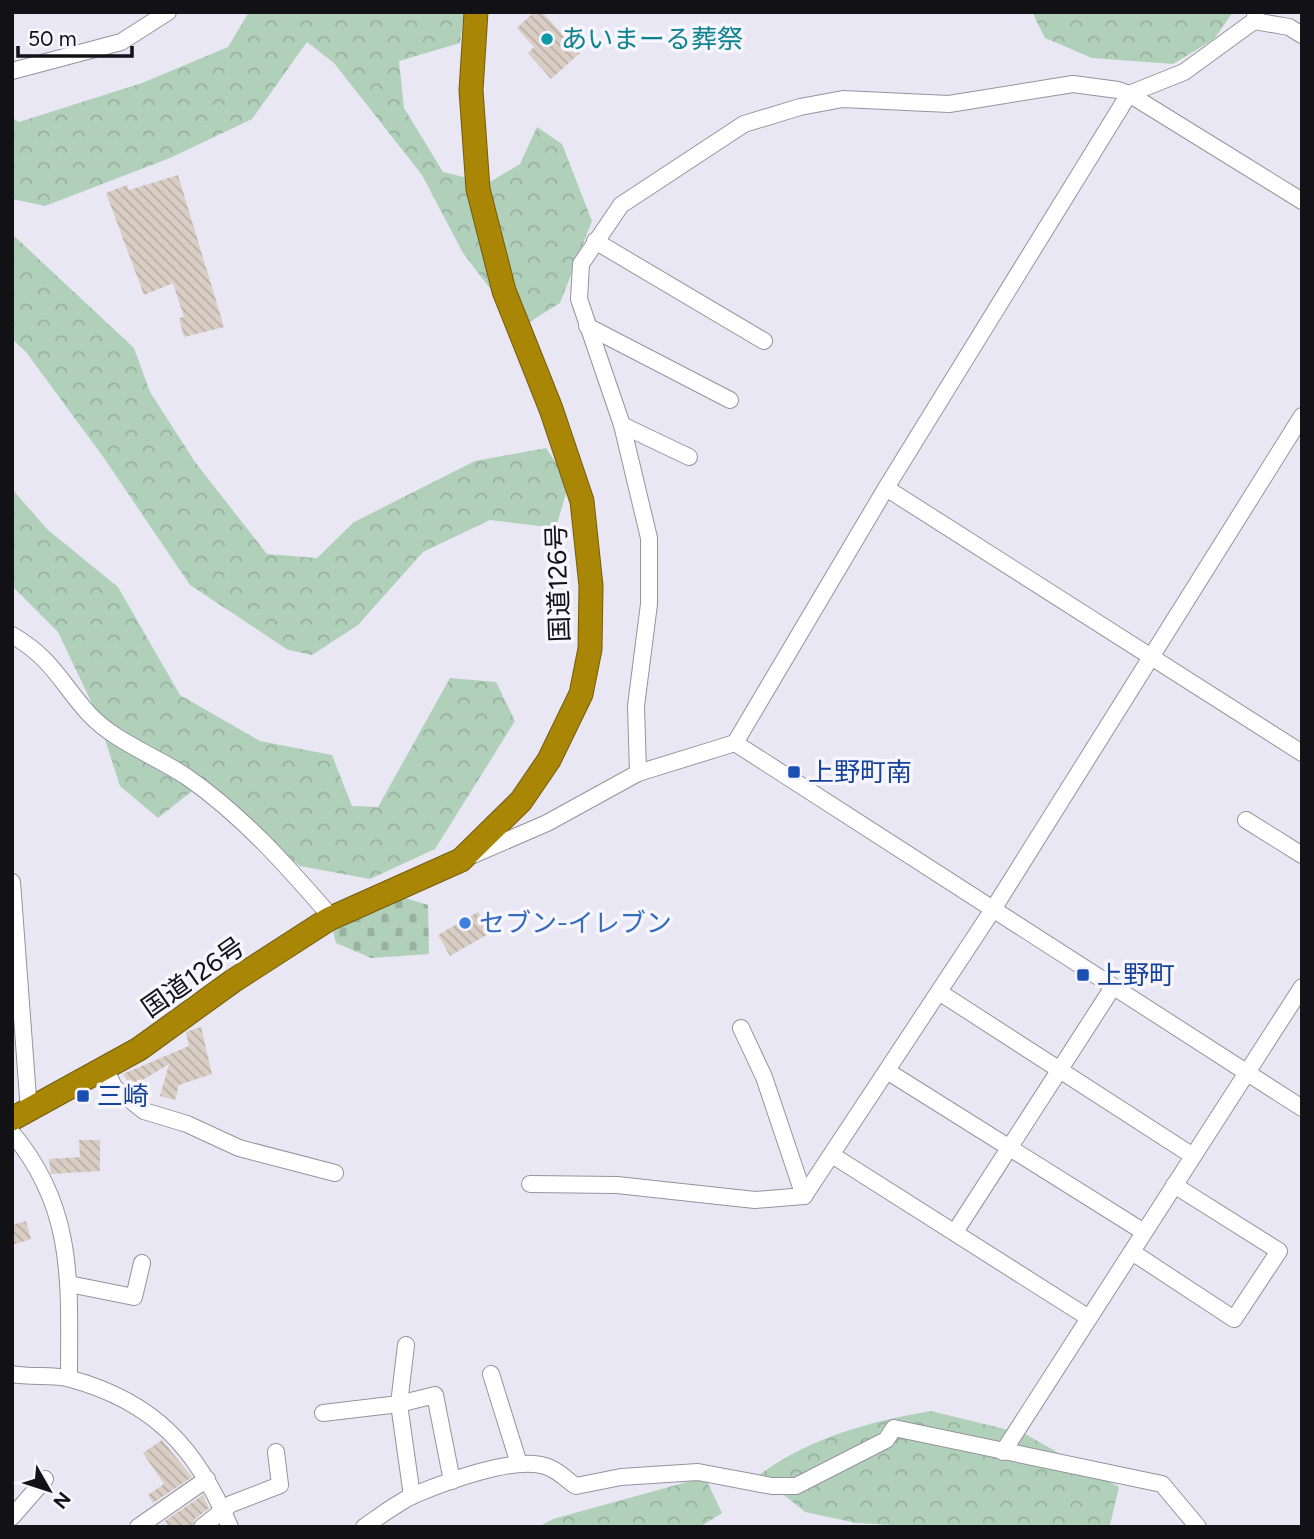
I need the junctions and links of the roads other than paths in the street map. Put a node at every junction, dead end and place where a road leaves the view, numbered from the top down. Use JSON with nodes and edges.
{"nodes":[{"id":1,"x":168,"y":12,"type":"edge"},
{"id":2,"x":476,"y":12,"type":"edge"},
{"id":3,"x":1255,"y":16,"type":"edge"},
{"id":4,"x":1302,"y":35,"type":"edge"},
{"id":5,"x":12,"y":71,"type":"edge"},
{"id":6,"x":1129,"y":94,"type":"junction"},
{"id":7,"x":1302,"y":201,"type":"edge"},
{"id":8,"x":595,"y":241,"type":"junction"},
{"id":9,"x":587,"y":326,"type":"junction"},
{"id":10,"x":764,"y":341,"type":"dead end"},
{"id":11,"x":730,"y":400,"type":"dead end"},
{"id":12,"x":1302,"y":416,"type":"edge"},
{"id":13,"x":622,"y":425,"type":"junction"},
{"id":14,"x":689,"y":457,"type":"dead end"},
{"id":15,"x":886,"y":488,"type":"junction"},
{"id":16,"x":12,"y":635,"type":"edge"},
{"id":17,"x":1151,"y":656,"type":"junction"},
{"id":18,"x":735,"y":743,"type":"junction"},
{"id":19,"x":1302,"y":753,"type":"edge"},
{"id":20,"x":638,"y":773,"type":"junction"},
{"id":21,"x":1246,"y":820,"type":"dead end"},
{"id":22,"x":1302,"y":855,"type":"edge"},
{"id":23,"x":461,"y":860,"type":"junction"},
{"id":24,"x":12,"y":881,"type":"edge"},
{"id":25,"x":992,"y":911,"type":"junction"},
{"id":26,"x":332,"y":918,"type":"junction"},
{"id":27,"x":1302,"y":987,"type":"edge"},
{"id":28,"x":1113,"y":988,"type":"junction"},
{"id":29,"x":16,"y":992,"type":"edge"},
{"id":30,"x":939,"y":992,"type":"junction"},
{"id":31,"x":741,"y":1028,"type":"dead end"},
{"id":32,"x":106,"y":1070,"type":"junction"},
{"id":33,"x":1060,"y":1070,"type":"junction"},
{"id":34,"x":887,"y":1071,"type":"junction"},
{"id":35,"x":1247,"y":1071,"type":"junction"},
{"id":36,"x":1302,"y":1108,"type":"edge"},
{"id":37,"x":21,"y":1115,"type":"edge"},
{"id":38,"x":12,"y":1133,"type":"edge"},
{"id":39,"x":1009,"y":1148,"type":"junction"},
{"id":40,"x":832,"y":1155,"type":"junction"},
{"id":41,"x":1193,"y":1156,"type":"junction"},
{"id":42,"x":335,"y":1173,"type":"dead end"},
{"id":43,"x":530,"y":1184,"type":"dead end"},
{"id":44,"x":1174,"y":1185,"type":"junction"},
{"id":45,"x":804,"y":1196,"type":"junction"},
{"id":46,"x":955,"y":1232,"type":"junction"},
{"id":47,"x":1144,"y":1232,"type":"junction"},
{"id":48,"x":1132,"y":1252,"type":"junction"},
{"id":49,"x":142,"y":1263,"type":"dead end"},
{"id":50,"x":69,"y":1284,"type":"junction"},
{"id":51,"x":1089,"y":1318,"type":"junction"},
{"id":52,"x":406,"y":1345,"type":"dead end"},
{"id":53,"x":12,"y":1374,"type":"edge"},
{"id":54,"x":491,"y":1374,"type":"dead end"},
{"id":55,"x":69,"y":1378,"type":"junction"},
{"id":56,"x":399,"y":1404,"type":"junction"},
{"id":57,"x":323,"y":1413,"type":"dead end"},
{"id":58,"x":275,"y":1452,"type":"dead end"},
{"id":59,"x":1003,"y":1452,"type":"junction"},
{"id":60,"x":519,"y":1464,"type":"junction"},
{"id":61,"x":45,"y":1479,"type":"dead end"},
{"id":62,"x":207,"y":1479,"type":"junction"},
{"id":63,"x":452,"y":1481,"type":"junction"},
{"id":64,"x":412,"y":1496,"type":"junction"},
{"id":65,"x":12,"y":1517,"type":"edge"},
{"id":66,"x":227,"y":1519,"type":"edge"},
{"id":67,"x":138,"y":1527,"type":"edge"},
{"id":68,"x":202,"y":1527,"type":"edge"},
{"id":69,"x":364,"y":1527,"type":"edge"},
{"id":70,"x":1198,"y":1527,"type":"edge"}],
"edges":[{"from":1,"to":5,"type":"street"},
{"from":2,"to":23,"type":"highway","name":"国道126号"},
{"from":3,"to":4,"type":"street"},
{"from":3,"to":6,"type":"street"},
{"from":6,"to":7,"type":"street"},
{"from":6,"to":8,"type":"street"},
{"from":6,"to":15,"type":"street"},
{"from":8,"to":9,"type":"street"},
{"from":8,"to":10,"type":"street"},
{"from":9,"to":11,"type":"street"},
{"from":9,"to":13,"type":"street"},
{"from":12,"to":17,"type":"street"},
{"from":13,"to":14,"type":"street"},
{"from":13,"to":20,"type":"street"},
{"from":15,"to":17,"type":"street"},
{"from":15,"to":18,"type":"street"},
{"from":16,"to":26,"type":"street"},
{"from":17,"to":19,"type":"street"},
{"from":17,"to":25,"type":"street"},
{"from":18,"to":20,"type":"street"},
{"from":18,"to":25,"type":"street"},
{"from":20,"to":23,"type":"street"},
{"from":21,"to":22,"type":"street"},
{"from":23,"to":26,"type":"highway","name":"国道126号"},
{"from":24,"to":29,"type":"street"},
{"from":25,"to":28,"type":"street"},
{"from":25,"to":30,"type":"street"},
{"from":26,"to":32,"type":"highway","name":"国道126号"},
{"from":27,"to":35,"type":"street"},
{"from":28,"to":33,"type":"street"},
{"from":28,"to":35,"type":"street"},
{"from":29,"to":37,"type":"street"},
{"from":30,"to":33,"type":"street"},
{"from":30,"to":34,"type":"street"},
{"from":31,"to":45,"type":"street"},
{"from":32,"to":37,"type":"highway","name":"国道126号"},
{"from":32,"to":42,"type":"street"},
{"from":33,"to":39,"type":"street"},
{"from":33,"to":41,"type":"street"},
{"from":34,"to":39,"type":"street"},
{"from":34,"to":40,"type":"street"},
{"from":35,"to":36,"type":"street"},
{"from":35,"to":41,"type":"street"},
{"from":38,"to":50,"type":"street"},
{"from":39,"to":46,"type":"street"},
{"from":39,"to":47,"type":"street"},
{"from":40,"to":45,"type":"street"},
{"from":40,"to":46,"type":"street"},
{"from":41,"to":44,"type":"street"},
{"from":43,"to":45,"type":"street"},
{"from":44,"to":47,"type":"street"},
{"from":44,"to":48,"type":"street"},
{"from":46,"to":51,"type":"street"},
{"from":47,"to":48,"type":"street"},
{"from":48,"to":51,"type":"street"},
{"from":49,"to":50,"type":"street"},
{"from":50,"to":55,"type":"street"},
{"from":51,"to":59,"type":"street"},
{"from":52,"to":56,"type":"street"},
{"from":53,"to":55,"type":"street"},
{"from":54,"to":60,"type":"street"},
{"from":55,"to":62,"type":"street"},
{"from":56,"to":57,"type":"street"},
{"from":56,"to":63,"type":"street"},
{"from":56,"to":64,"type":"street"},
{"from":58,"to":66,"type":"street"},
{"from":59,"to":60,"type":"street"},
{"from":59,"to":70,"type":"street"},
{"from":60,"to":63,"type":"street"},
{"from":61,"to":65,"type":"street"},
{"from":62,"to":66,"type":"street"},
{"from":62,"to":67,"type":"street"},
{"from":63,"to":64,"type":"street"},
{"from":64,"to":69,"type":"street"},
{"from":66,"to":68,"type":"street"}]}
